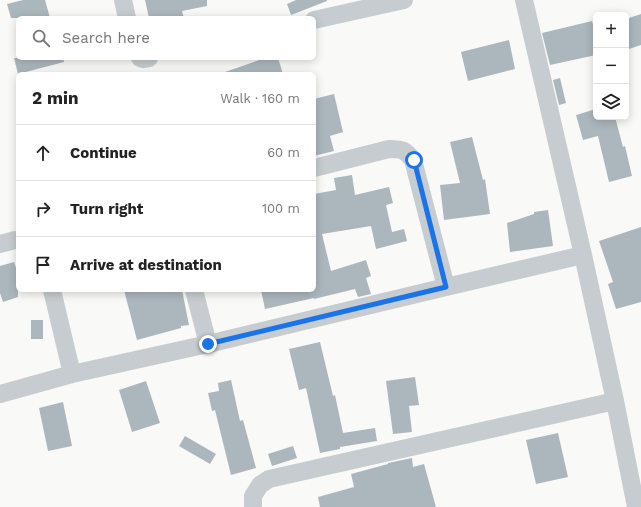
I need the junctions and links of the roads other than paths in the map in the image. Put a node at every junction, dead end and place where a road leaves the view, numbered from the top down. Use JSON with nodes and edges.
{"nodes":[{"id":1,"x":123,"y":0,"type":"edge"},
{"id":2,"x":404,"y":0,"type":"edge"},
{"id":3,"x":524,"y":0,"type":"edge"},
{"id":4,"x":376,"y":3,"type":"edge"},
{"id":5,"x":126,"y":16,"type":"edge"},
{"id":6,"x":316,"y":19,"type":"edge"},
{"id":7,"x":316,"y":167,"type":"edge"},
{"id":8,"x":16,"y":240,"type":"edge"},
{"id":9,"x":0,"y":244,"type":"edge"},
{"id":10,"x":583,"y":255,"type":"junction"},
{"id":11,"x":446,"y":287,"type":"junction"},
{"id":12,"x":52,"y":292,"type":"edge"},
{"id":13,"x":195,"y":292,"type":"edge"},
{"id":14,"x":208,"y":344,"type":"junction"},
{"id":15,"x":72,"y":374,"type":"junction"},
{"id":16,"x":0,"y":394,"type":"edge"},
{"id":17,"x":615,"y":401,"type":"junction"},
{"id":18,"x":253,"y":507,"type":"edge"},
{"id":19,"x":636,"y":507,"type":"edge"}],
"edges":[{"from":1,"to":5,"type":"street"},
{"from":2,"to":4,"type":"street"},
{"from":3,"to":10,"type":"street"},
{"from":4,"to":6,"type":"street"},
{"from":7,"to":11,"type":"street"},
{"from":8,"to":9,"type":"street"},
{"from":10,"to":11,"type":"street"},
{"from":10,"to":17,"type":"street"},
{"from":11,"to":14,"type":"street"},
{"from":12,"to":15,"type":"street"},
{"from":13,"to":14,"type":"street"},
{"from":14,"to":15,"type":"street"},
{"from":15,"to":16,"type":"street"},
{"from":17,"to":18,"type":"street"},
{"from":17,"to":19,"type":"street"}]}
